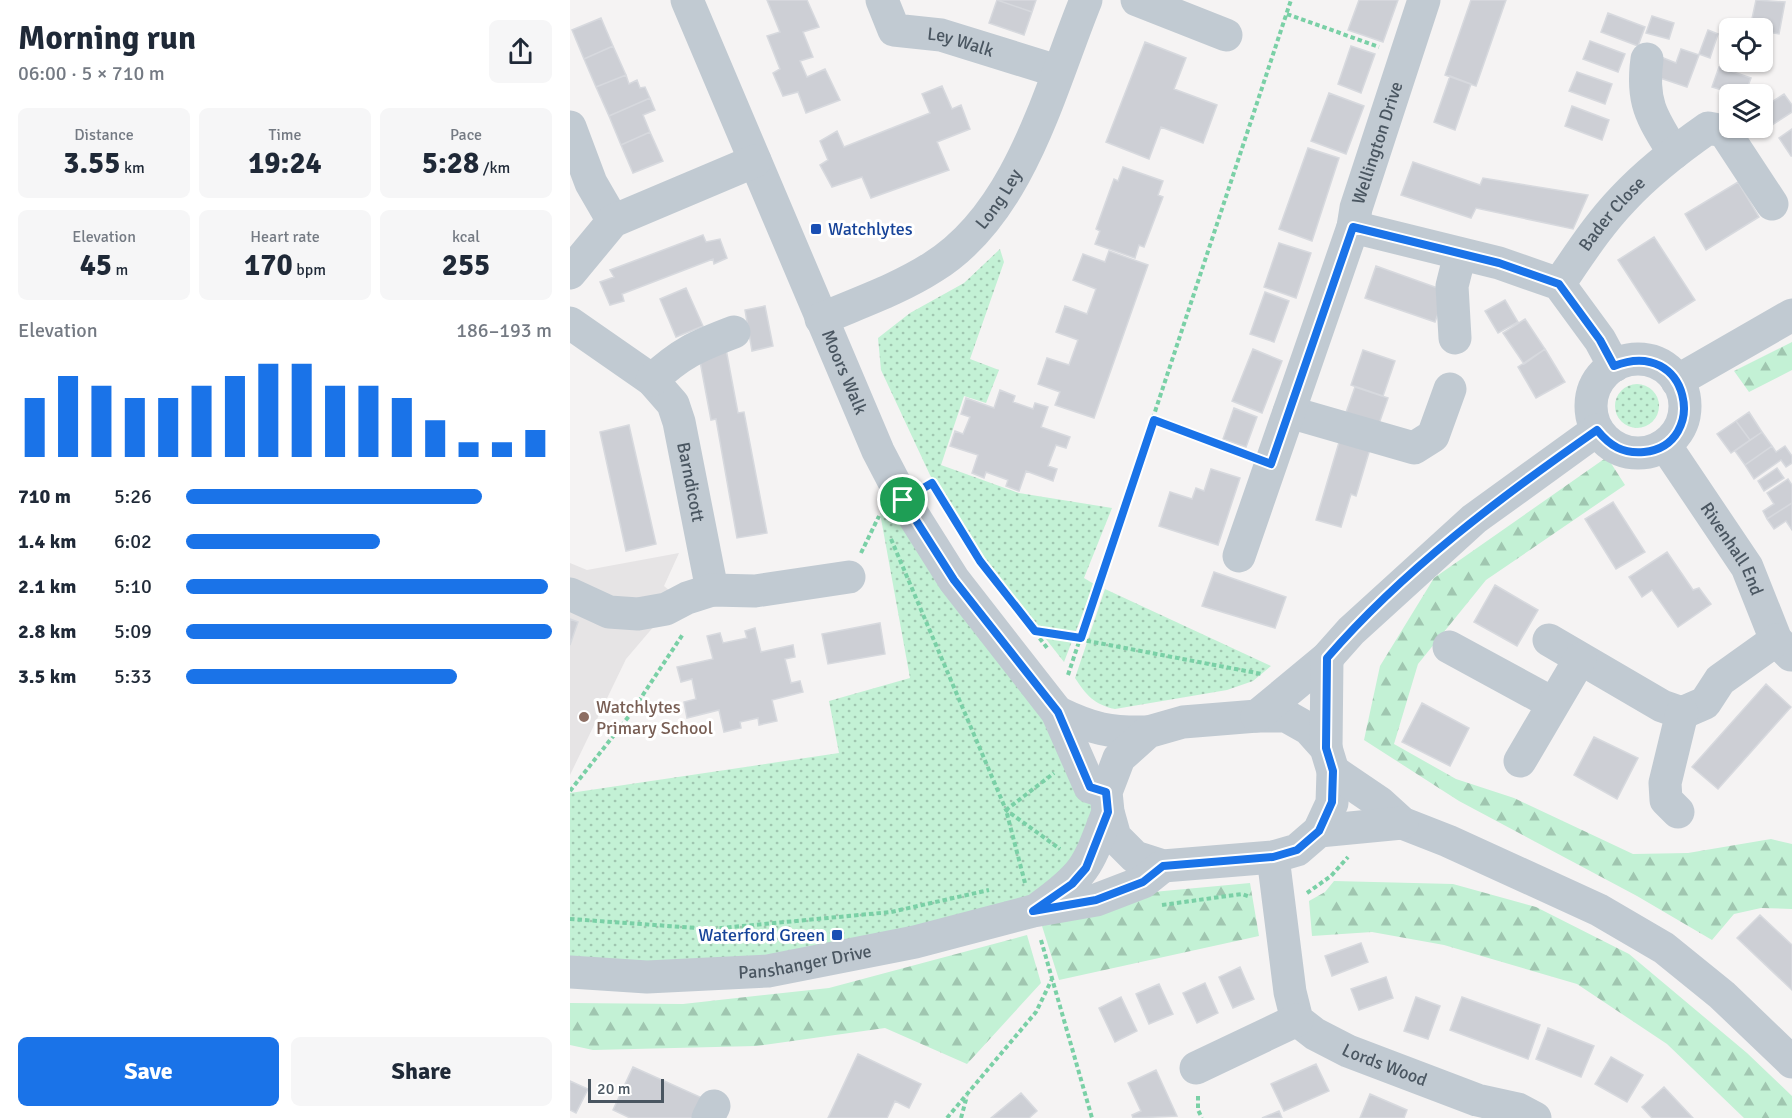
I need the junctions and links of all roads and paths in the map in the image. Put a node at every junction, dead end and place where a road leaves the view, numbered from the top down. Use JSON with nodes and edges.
{"nodes":[{"id":1,"x":687,"y":0,"type":"edge"},
{"id":2,"x":882,"y":0,"type":"edge"},
{"id":3,"x":1086,"y":0,"type":"edge"},
{"id":4,"x":1137,"y":0,"type":"edge"},
{"id":5,"x":1291,"y":0,"type":"edge"},
{"id":6,"x":1424,"y":0,"type":"edge"},
{"id":7,"x":1287,"y":14,"type":"junction"},
{"id":8,"x":1226,"y":35,"type":"dead end"},
{"id":9,"x":1405,"y":56,"type":"junction"},
{"id":10,"x":1647,"y":59,"type":"dead end"},
{"id":11,"x":1057,"y":71,"type":"junction"},
{"id":12,"x":570,"y":127,"type":"edge"},
{"id":13,"x":1674,"y":153,"type":"junction"},
{"id":14,"x":755,"y":161,"type":"junction"},
{"id":15,"x":1772,"y":204,"type":"dead end"},
{"id":16,"x":613,"y":221,"type":"junction"},
{"id":17,"x":1353,"y":227,"type":"junction"},
{"id":18,"x":1460,"y":254,"type":"junction"},
{"id":19,"x":570,"y":273,"type":"edge"},
{"id":20,"x":1559,"y":284,"type":"junction"},
{"id":21,"x":1792,"y":315,"type":"edge"},
{"id":22,"x":821,"y":319,"type":"junction"},
{"id":23,"x":570,"y":323,"type":"edge"},
{"id":24,"x":734,"y":332,"type":"dead end"},
{"id":25,"x":1455,"y":338,"type":"dead end"},
{"id":26,"x":1614,"y":366,"type":"junction"},
{"id":27,"x":652,"y":380,"type":"junction"},
{"id":28,"x":1677,"y":381,"type":"junction"},
{"id":29,"x":1449,"y":389,"type":"dead end"},
{"id":30,"x":1289,"y":412,"type":"junction"},
{"id":31,"x":1154,"y":420,"type":"junction"},
{"id":32,"x":1597,"y":430,"type":"junction"},
{"id":33,"x":1665,"y":445,"type":"junction"},
{"id":34,"x":1271,"y":464,"type":"junction"},
{"id":35,"x":894,"y":512,"type":"junction"},
{"id":36,"x":890,"y":535,"type":"dead end"},
{"id":37,"x":1239,"y":556,"type":"dead end"},
{"id":38,"x":849,"y":578,"type":"joint"},
{"id":39,"x":712,"y":590,"type":"junction"},
{"id":40,"x":570,"y":594,"type":"edge"},
{"id":41,"x":687,"y":629,"type":"dead end"},
{"id":42,"x":1035,"y":631,"type":"junction"},
{"id":43,"x":1081,"y":638,"type":"junction"},
{"id":44,"x":1549,"y":640,"type":"dead end"},
{"id":45,"x":1449,"y":647,"type":"dead end"},
{"id":46,"x":1784,"y":648,"type":"edge"},
{"id":47,"x":1054,"y":657,"type":"dead end"},
{"id":48,"x":1327,"y":658,"type":"junction"},
{"id":49,"x":1580,"y":659,"type":"junction"},
{"id":50,"x":1061,"y":666,"type":"dead end"},
{"id":51,"x":1265,"y":675,"type":"dead end"},
{"id":52,"x":1552,"y":704,"type":"junction"},
{"id":53,"x":1058,"y":712,"type":"junction"},
{"id":54,"x":1682,"y":713,"type":"junction"},
{"id":55,"x":1257,"y":716,"type":"junction"},
{"id":56,"x":1148,"y":732,"type":"junction"},
{"id":57,"x":1330,"y":759,"type":"junction"},
{"id":58,"x":1520,"y":760,"type":"dead end"},
{"id":59,"x":1058,"y":770,"type":"dead end"},
{"id":60,"x":570,"y":791,"type":"edge"},
{"id":61,"x":1107,"y":802,"type":"junction"},
{"id":62,"x":1006,"y":810,"type":"junction"},
{"id":63,"x":1678,"y":812,"type":"dead end"},
{"id":64,"x":1402,"y":823,"type":"junction"},
{"id":65,"x":1319,"y":831,"type":"junction"},
{"id":66,"x":1353,"y":852,"type":"dead end"},
{"id":67,"x":1067,"y":854,"type":"dead end"},
{"id":68,"x":1273,"y":857,"type":"junction"},
{"id":69,"x":1163,"y":866,"type":"junction"},
{"id":70,"x":1014,"y":884,"type":"dead end"},
{"id":71,"x":992,"y":889,"type":"dead end"},
{"id":72,"x":1302,"y":894,"type":"dead end"},
{"id":73,"x":1259,"y":899,"type":"dead end"},
{"id":74,"x":1031,"y":904,"type":"junction"},
{"id":75,"x":1152,"y":906,"type":"dead end"},
{"id":76,"x":570,"y":918,"type":"edge"},
{"id":77,"x":570,"y":972,"type":"edge"},
{"id":78,"x":1052,"y":979,"type":"junction"},
{"id":79,"x":1297,"y":1020,"type":"junction"},
{"id":80,"x":1792,"y":1062,"type":"edge"},
{"id":81,"x":1197,"y":1068,"type":"dead end"},
{"id":82,"x":968,"y":1093,"type":"junction"},
{"id":83,"x":1473,"y":1109,"type":"edge"},
{"id":84,"x":946,"y":1118,"type":"edge"},
{"id":85,"x":961,"y":1118,"type":"edge"},
{"id":86,"x":1092,"y":1118,"type":"edge"},
{"id":87,"x":1535,"y":1118,"type":"edge"}],
"edges":[{"from":1,"to":14,"type":"street","name":"Moors Walk"},
{"from":2,"to":11,"type":"street","name":"Ley Walk"},
{"from":3,"to":11,"type":"street","name":"Long Ley"},
{"from":4,"to":8,"type":"street"},
{"from":5,"to":7,"type":"path"},
{"from":6,"to":9,"type":"street","name":"Wellington Drive"},
{"from":7,"to":9,"type":"path"},
{"from":7,"to":31,"type":"path"},
{"from":9,"to":17,"type":"street","name":"Wellington Drive"},
{"from":10,"to":13,"type":"street"},
{"from":11,"to":22,"type":"street","name":"Long Ley"},
{"from":12,"to":16,"type":"street"},
{"from":13,"to":15,"type":"street","name":"Bader Close"},
{"from":13,"to":20,"type":"street","name":"Bader Close"},
{"from":14,"to":16,"type":"street"},
{"from":14,"to":22,"type":"street","name":"Moors Walk"},
{"from":16,"to":19,"type":"street"},
{"from":17,"to":18,"type":"street"},
{"from":17,"to":30,"type":"street","name":"Wellington Drive"},
{"from":18,"to":20,"type":"street"},
{"from":18,"to":25,"type":"street"},
{"from":20,"to":26,"type":"street"},
{"from":21,"to":28,"type":"street"},
{"from":22,"to":35,"type":"street","name":"Moors Walk"},
{"from":23,"to":27,"type":"street","name":"Barndicott"},
{"from":24,"to":27,"type":"street"},
{"from":26,"to":28,"type":"street"},
{"from":26,"to":32,"type":"street"},
{"from":27,"to":39,"type":"street","name":"Barndicott"},
{"from":28,"to":33,"type":"street"},
{"from":29,"to":30,"type":"street"},
{"from":30,"to":34,"type":"street","name":"Wellington Drive"},
{"from":31,"to":34,"type":"path"},
{"from":31,"to":43,"type":"path"},
{"from":32,"to":33,"type":"street"},
{"from":32,"to":48,"type":"street"},
{"from":33,"to":46,"type":"street","name":"Rivenhall End"},
{"from":34,"to":37,"type":"street","name":"Wellington Drive"},
{"from":35,"to":38,"type":"path"},
{"from":35,"to":42,"type":"path"},
{"from":35,"to":53,"type":"street","name":"Moors Walk"},
{"from":36,"to":62,"type":"path"},
{"from":38,"to":39,"type":"street"},
{"from":39,"to":40,"type":"street"},
{"from":41,"to":60,"type":"path"},
{"from":42,"to":43,"type":"path"},
{"from":42,"to":47,"type":"path"},
{"from":43,"to":50,"type":"path"},
{"from":43,"to":51,"type":"path"},
{"from":44,"to":49,"type":"street"},
{"from":45,"to":52,"type":"street"},
{"from":46,"to":54,"type":"street"},
{"from":48,"to":55,"type":"street"},
{"from":48,"to":57,"type":"street"},
{"from":49,"to":52,"type":"street"},
{"from":49,"to":54,"type":"street"},
{"from":52,"to":58,"type":"street"},
{"from":53,"to":56,"type":"street","name":"Moors Walk"},
{"from":53,"to":61,"type":"street","name":"Moors Walk"},
{"from":54,"to":63,"type":"street"},
{"from":55,"to":56,"type":"street"},
{"from":55,"to":57,"type":"street"},
{"from":56,"to":61,"type":"street"},
{"from":57,"to":64,"type":"street"},
{"from":57,"to":65,"type":"street"},
{"from":59,"to":62,"type":"path"},
{"from":61,"to":69,"type":"street"},
{"from":61,"to":74,"type":"street","name":"Panshanger Drive"},
{"from":62,"to":67,"type":"path"},
{"from":62,"to":74,"type":"path"},
{"from":64,"to":65,"type":"street"},
{"from":64,"to":80,"type":"street"},
{"from":65,"to":68,"type":"street"},
{"from":66,"to":72,"type":"path"},
{"from":68,"to":69,"type":"street"},
{"from":68,"to":79,"type":"street"},
{"from":69,"to":74,"type":"street","name":"Panshanger Drive"},
{"from":70,"to":74,"type":"path"},
{"from":71,"to":76,"type":"path"},
{"from":73,"to":75,"type":"path"},
{"from":74,"to":77,"type":"street","name":"Panshanger Drive"},
{"from":74,"to":78,"type":"path"},
{"from":78,"to":82,"type":"path"},
{"from":78,"to":86,"type":"path"},
{"from":79,"to":81,"type":"street"},
{"from":79,"to":83,"type":"street","name":"Lords Wood"},
{"from":82,"to":84,"type":"path"},
{"from":82,"to":85,"type":"path"},
{"from":83,"to":87,"type":"street","name":"Lords Wood"}]}
